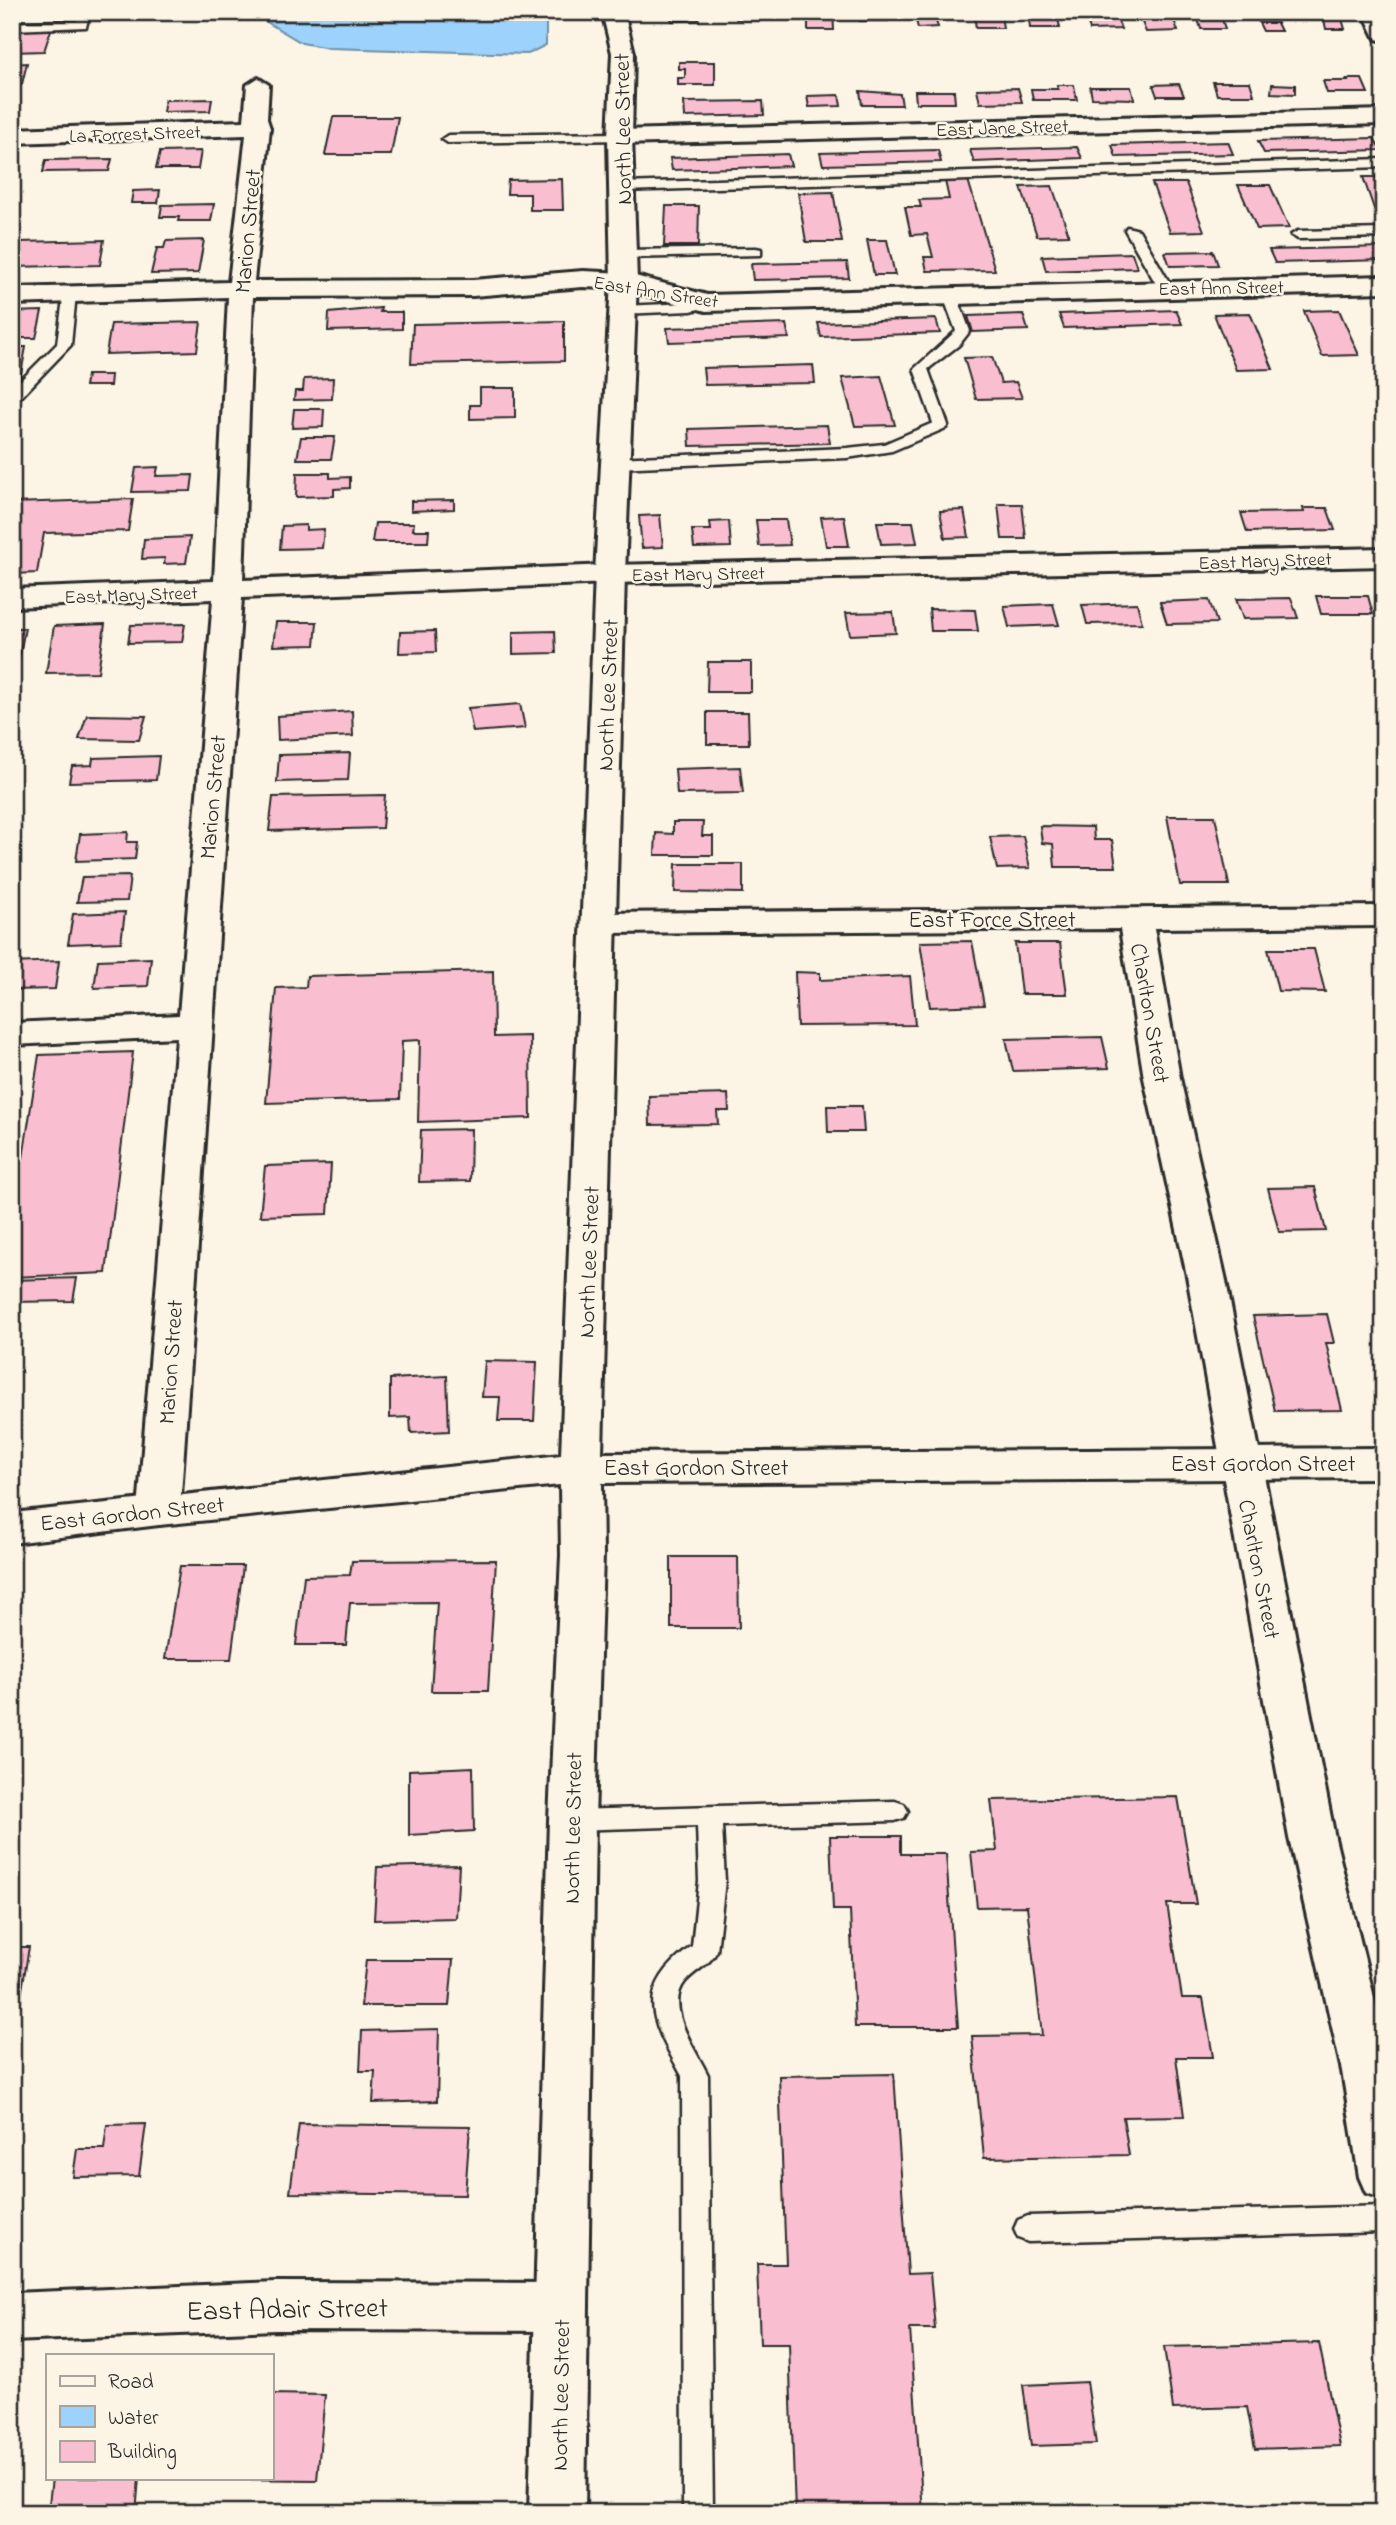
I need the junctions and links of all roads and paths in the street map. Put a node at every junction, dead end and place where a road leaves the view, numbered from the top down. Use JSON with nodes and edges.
{"nodes":[{"id":1,"x":84,"y":12,"type":"edge"},
{"id":2,"x":613,"y":12,"type":"edge"},
{"id":3,"x":1374,"y":12,"type":"edge"},
{"id":4,"x":65,"y":18,"type":"edge"},
{"id":5,"x":12,"y":26,"type":"edge"},
{"id":6,"x":1384,"y":34,"type":"edge"},
{"id":7,"x":258,"y":85,"type":"dead end"},
{"id":8,"x":1384,"y":117,"type":"edge"},
{"id":9,"x":258,"y":128,"type":"junction"},
{"id":10,"x":12,"y":136,"type":"edge"},
{"id":11,"x":620,"y":137,"type":"junction"},
{"id":12,"x":448,"y":139,"type":"dead end"},
{"id":13,"x":1384,"y":163,"type":"edge"},
{"id":14,"x":622,"y":187,"type":"junction"},
{"id":15,"x":1132,"y":230,"type":"dead end"},
{"id":16,"x":1384,"y":233,"type":"edge"},
{"id":17,"x":1298,"y":235,"type":"dead end"},
{"id":18,"x":756,"y":252,"type":"dead end"},
{"id":19,"x":623,"y":282,"type":"junction"},
{"id":20,"x":1384,"y":284,"type":"edge"},
{"id":21,"x":241,"y":289,"type":"junction"},
{"id":22,"x":1166,"y":289,"type":"junction"},
{"id":23,"x":69,"y":294,"type":"junction"},
{"id":24,"x":12,"y":296,"type":"edge"},
{"id":25,"x":950,"y":296,"type":"junction"},
{"id":26,"x":12,"y":393,"type":"edge"},
{"id":27,"x":615,"y":463,"type":"junction"},
{"id":28,"x":1384,"y":557,"type":"edge"},
{"id":29,"x":610,"y":574,"type":"junction"},
{"id":30,"x":228,"y":591,"type":"junction"},
{"id":31,"x":12,"y":598,"type":"edge"},
{"id":32,"x":1384,"y":916,"type":"edge"},
{"id":33,"x":1135,"y":918,"type":"junction"},
{"id":34,"x":600,"y":923,"type":"junction"},
{"id":35,"x":194,"y":1024,"type":"junction"},
{"id":36,"x":12,"y":1034,"type":"edge"},
{"id":37,"x":1240,"y":1463,"type":"junction"},
{"id":38,"x":1384,"y":1463,"type":"edge"},
{"id":39,"x":581,"y":1468,"type":"junction"},
{"id":40,"x":159,"y":1510,"type":"junction"},
{"id":41,"x":12,"y":1528,"type":"edge"},
{"id":42,"x":895,"y":1811,"type":"dead end"},
{"id":43,"x":709,"y":1816,"type":"junction"},
{"id":44,"x":572,"y":1820,"type":"junction"},
{"id":45,"x":1384,"y":2177,"type":"edge"},
{"id":46,"x":1384,"y":2219,"type":"edge"},
{"id":47,"x":1028,"y":2229,"type":"dead end"},
{"id":48,"x":562,"y":2308,"type":"junction"},
{"id":49,"x":12,"y":2317,"type":"edge"},
{"id":50,"x":557,"y":2513,"type":"edge"},
{"id":51,"x":698,"y":2513,"type":"edge"}],
"edges":[{"from":1,"to":4,"type":"lane"},
{"from":2,"to":11,"type":"street","name":"North Lee Street"},
{"from":3,"to":6,"type":"street"},
{"from":4,"to":5,"type":"lane"},
{"from":7,"to":9,"type":"street","name":"Marion Street"},
{"from":8,"to":11,"type":"street","name":"East Jane Street"},
{"from":9,"to":10,"type":"street","name":"La Forrest Street"},
{"from":9,"to":21,"type":"street","name":"Marion Street"},
{"from":11,"to":12,"type":"lane"},
{"from":11,"to":14,"type":"street","name":"North Lee Street"},
{"from":13,"to":14,"type":"lane"},
{"from":14,"to":19,"type":"street","name":"North Lee Street"},
{"from":15,"to":22,"type":"lane"},
{"from":16,"to":17,"type":"lane"},
{"from":18,"to":19,"type":"lane"},
{"from":19,"to":21,"type":"street","name":"East Ann Street"},
{"from":19,"to":25,"type":"street","name":"East Ann Street"},
{"from":19,"to":27,"type":"street","name":"North Lee Street"},
{"from":20,"to":22,"type":"street","name":"East Ann Street"},
{"from":21,"to":23,"type":"street","name":"East Ann Street"},
{"from":21,"to":30,"type":"street","name":"Marion Street"},
{"from":22,"to":25,"type":"street","name":"East Ann Street"},
{"from":23,"to":24,"type":"street","name":"East Ann Street"},
{"from":23,"to":26,"type":"lane"},
{"from":25,"to":27,"type":"lane"},
{"from":27,"to":29,"type":"street","name":"North Lee Street"},
{"from":28,"to":29,"type":"street","name":"East Mary Street"},
{"from":29,"to":30,"type":"street","name":"East Mary Street"},
{"from":29,"to":34,"type":"street","name":"North Lee Street"},
{"from":30,"to":31,"type":"street","name":"East Mary Street"},
{"from":30,"to":35,"type":"street","name":"Marion Street"},
{"from":32,"to":33,"type":"street","name":"East Force Street"},
{"from":33,"to":34,"type":"street","name":"East Force Street"},
{"from":33,"to":37,"type":"street","name":"Charlton Street"},
{"from":34,"to":39,"type":"street","name":"North Lee Street"},
{"from":35,"to":36,"type":"street"},
{"from":35,"to":40,"type":"street","name":"Marion Street"},
{"from":37,"to":38,"type":"street","name":"East Gordon Street"},
{"from":37,"to":39,"type":"street","name":"East Gordon Street"},
{"from":37,"to":45,"type":"street","name":"Charlton Street"},
{"from":39,"to":40,"type":"street","name":"East Gordon Street"},
{"from":39,"to":44,"type":"street","name":"North Lee Street"},
{"from":40,"to":41,"type":"street","name":"East Gordon Street"},
{"from":42,"to":43,"type":"lane"},
{"from":43,"to":44,"type":"lane"},
{"from":43,"to":51,"type":"lane"},
{"from":44,"to":48,"type":"street","name":"North Lee Street"},
{"from":46,"to":47,"type":"lane"},
{"from":48,"to":49,"type":"street","name":"East Adair Street"},
{"from":48,"to":50,"type":"street","name":"North Lee Street"}]}
